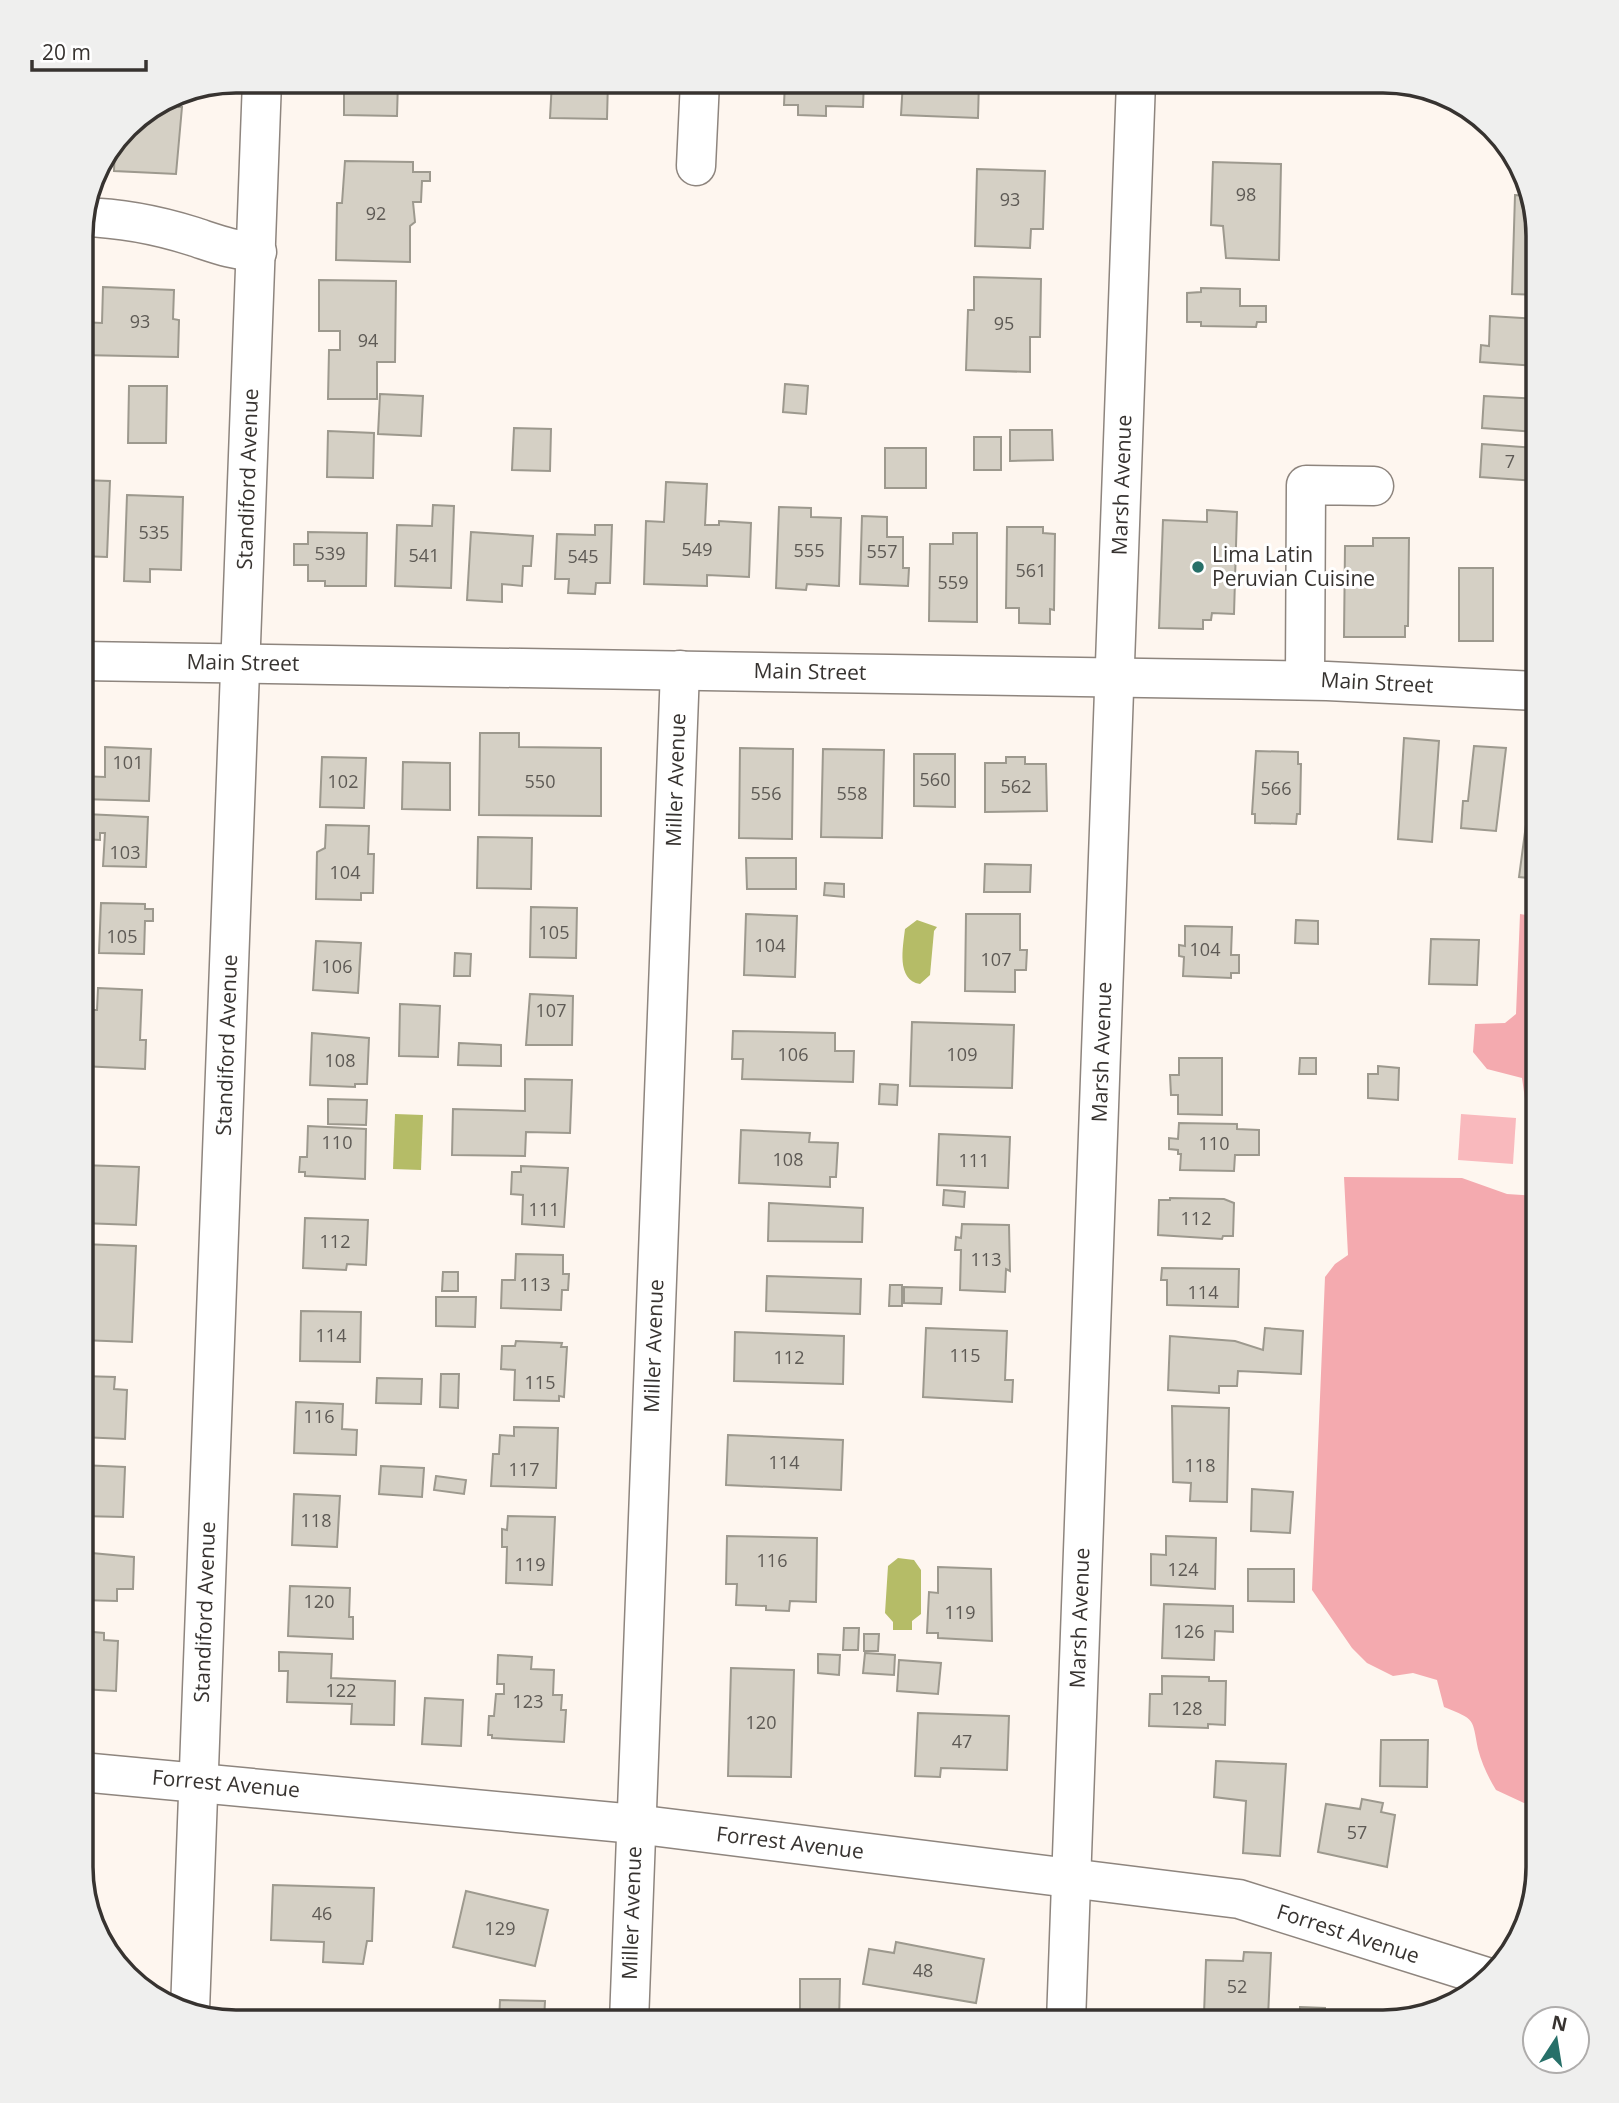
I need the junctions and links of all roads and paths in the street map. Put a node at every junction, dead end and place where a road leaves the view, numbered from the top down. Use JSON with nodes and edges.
{"nodes":[{"id":1,"x":262,"y":93,"type":"edge"},
{"id":2,"x":699,"y":93,"type":"edge"},
{"id":3,"x":1136,"y":93,"type":"edge"},
{"id":4,"x":696,"y":166,"type":"dead end"},
{"id":5,"x":94,"y":217,"type":"edge"},
{"id":6,"x":257,"y":252,"type":"junction"},
{"id":7,"x":1374,"y":486,"type":"dead end"},
{"id":8,"x":93,"y":661,"type":"edge"},
{"id":9,"x":242,"y":663,"type":"junction"},
{"id":10,"x":680,"y":670,"type":"junction"},
{"id":11,"x":1116,"y":677,"type":"junction"},
{"id":12,"x":1305,"y":680,"type":"junction"},
{"id":13,"x":1526,"y":690,"type":"edge"},
{"id":14,"x":93,"y":1773,"type":"edge"},
{"id":15,"x":198,"y":1780,"type":"junction"},
{"id":16,"x":635,"y":1824,"type":"junction"},
{"id":17,"x":1070,"y":1877,"type":"junction"},
{"id":18,"x":1478,"y":1974,"type":"edge"},
{"id":19,"x":190,"y":2002,"type":"edge"},
{"id":20,"x":629,"y":2010,"type":"edge"},
{"id":21,"x":1066,"y":2010,"type":"edge"}],
"edges":[{"from":1,"to":6,"type":"street","name":"Standiford Avenue"},
{"from":2,"to":4,"type":"street"},
{"from":3,"to":11,"type":"street","name":"Marsh Avenue"},
{"from":5,"to":6,"type":"street"},
{"from":6,"to":9,"type":"street","name":"Standiford Avenue"},
{"from":7,"to":12,"type":"street"},
{"from":8,"to":9,"type":"street","name":"Main Street"},
{"from":9,"to":10,"type":"street","name":"Main Street"},
{"from":9,"to":15,"type":"street","name":"Standiford Avenue"},
{"from":10,"to":11,"type":"street","name":"Main Street"},
{"from":10,"to":16,"type":"street","name":"Miller Avenue"},
{"from":11,"to":12,"type":"street","name":"Main Street"},
{"from":11,"to":17,"type":"street","name":"Marsh Avenue"},
{"from":12,"to":13,"type":"street","name":"Main Street"},
{"from":14,"to":15,"type":"street","name":"Forrest Avenue"},
{"from":15,"to":16,"type":"street","name":"Forrest Avenue"},
{"from":15,"to":19,"type":"street","name":"Standiford Avenue"},
{"from":16,"to":17,"type":"street","name":"Forrest Avenue"},
{"from":16,"to":20,"type":"street","name":"Miller Avenue"},
{"from":17,"to":18,"type":"street","name":"Forrest Avenue"},
{"from":17,"to":21,"type":"street","name":"Marsh Avenue"}]}
